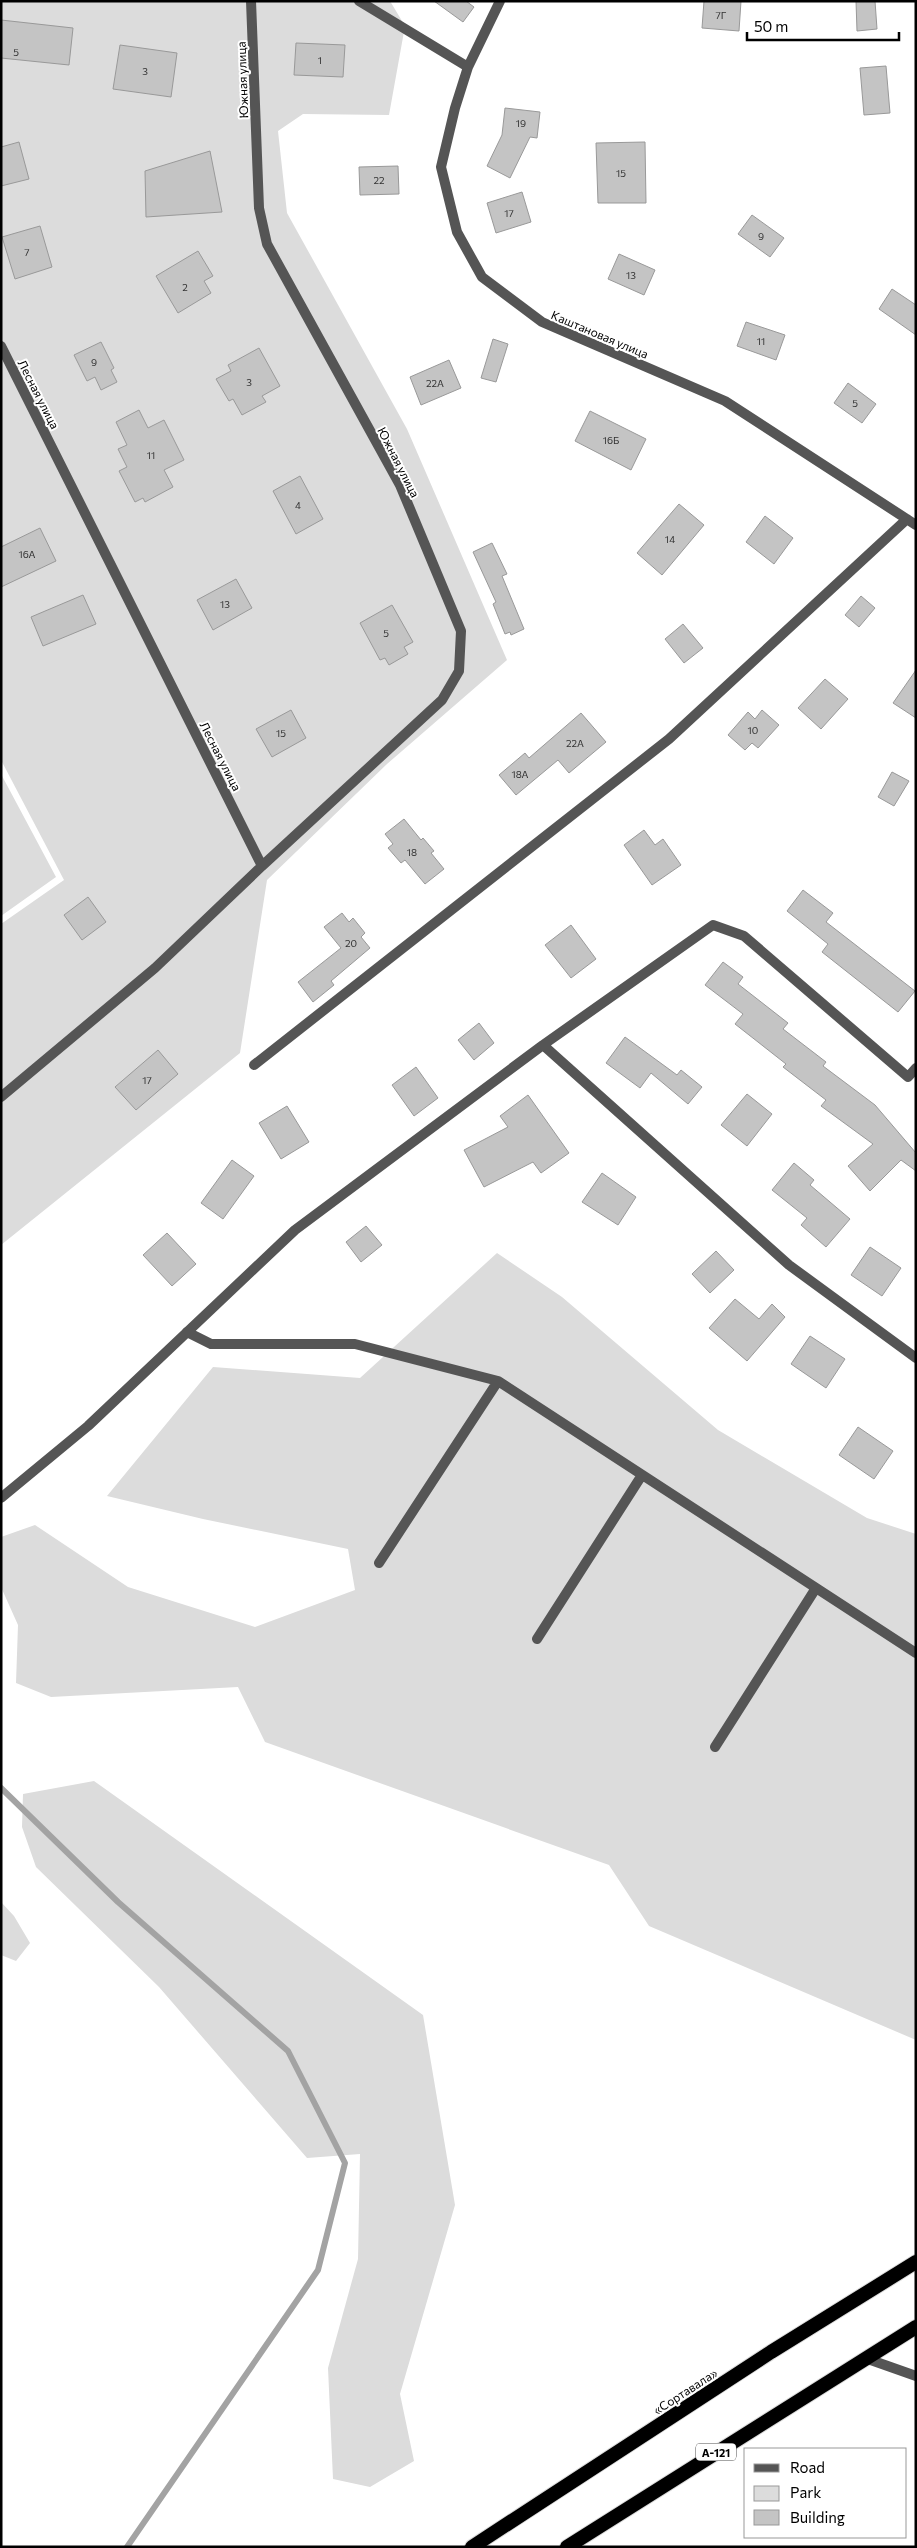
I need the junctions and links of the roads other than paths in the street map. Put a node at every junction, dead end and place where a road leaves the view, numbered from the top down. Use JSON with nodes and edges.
{"nodes":[{"id":1,"x":251,"y":1,"type":"edge"},
{"id":2,"x":359,"y":1,"type":"edge"},
{"id":3,"x":500,"y":1,"type":"edge"},
{"id":4,"x":468,"y":67,"type":"junction"},
{"id":5,"x":1,"y":346,"type":"edge"},
{"id":6,"x":911,"y":522,"type":"edge"},
{"id":7,"x":262,"y":866,"type":"junction"},
{"id":8,"x":543,"y":1045,"type":"junction"},
{"id":9,"x":254,"y":1065,"type":"dead end"},
{"id":10,"x":916,"y":1068,"type":"edge"},
{"id":11,"x":912,"y":1080,"type":"edge"},
{"id":12,"x":1,"y":1096,"type":"edge"},
{"id":13,"x":187,"y":1332,"type":"junction"},
{"id":14,"x":916,"y":1358,"type":"edge"},
{"id":15,"x":498,"y":1381,"type":"junction"},
{"id":16,"x":642,"y":1474,"type":"junction"},
{"id":17,"x":1,"y":1498,"type":"edge"},
{"id":18,"x":379,"y":1563,"type":"dead end"},
{"id":19,"x":816,"y":1588,"type":"junction"},
{"id":20,"x":537,"y":1639,"type":"dead end"},
{"id":21,"x":916,"y":1653,"type":"edge"},
{"id":22,"x":715,"y":1746,"type":"dead end"},
{"id":23,"x":916,"y":2262,"type":"edge"},
{"id":24,"x":916,"y":2327,"type":"edge"},
{"id":25,"x":866,"y":2358,"type":"junction"},
{"id":26,"x":916,"y":2376,"type":"edge"},
{"id":27,"x":472,"y":2547,"type":"edge"},
{"id":28,"x":567,"y":2547,"type":"edge"}],
"edges":[{"from":1,"to":7,"type":"street","name":"Южная улица"},
{"from":2,"to":4,"type":"street"},
{"from":3,"to":4,"type":"street","name":"Каштановая улица"},
{"from":4,"to":6,"type":"street","name":"Каштановая улица"},
{"from":5,"to":7,"type":"street","name":"Лесная улица"},
{"from":6,"to":9,"type":"street"},
{"from":7,"to":12,"type":"street"},
{"from":8,"to":11,"type":"street"},
{"from":8,"to":13,"type":"street"},
{"from":8,"to":14,"type":"street"},
{"from":10,"to":11,"type":"street"},
{"from":13,"to":15,"type":"street"},
{"from":13,"to":17,"type":"street"},
{"from":15,"to":16,"type":"street"},
{"from":15,"to":18,"type":"street"},
{"from":16,"to":19,"type":"street"},
{"from":16,"to":20,"type":"street"},
{"from":19,"to":21,"type":"street"},
{"from":19,"to":22,"type":"street"},
{"from":23,"to":27,"type":"highway","name":"«Сортавала»"},
{"from":24,"to":25,"type":"highway","number":"А-121"},
{"from":25,"to":26,"type":"street"},
{"from":25,"to":28,"type":"highway","number":"А-121"}]}
